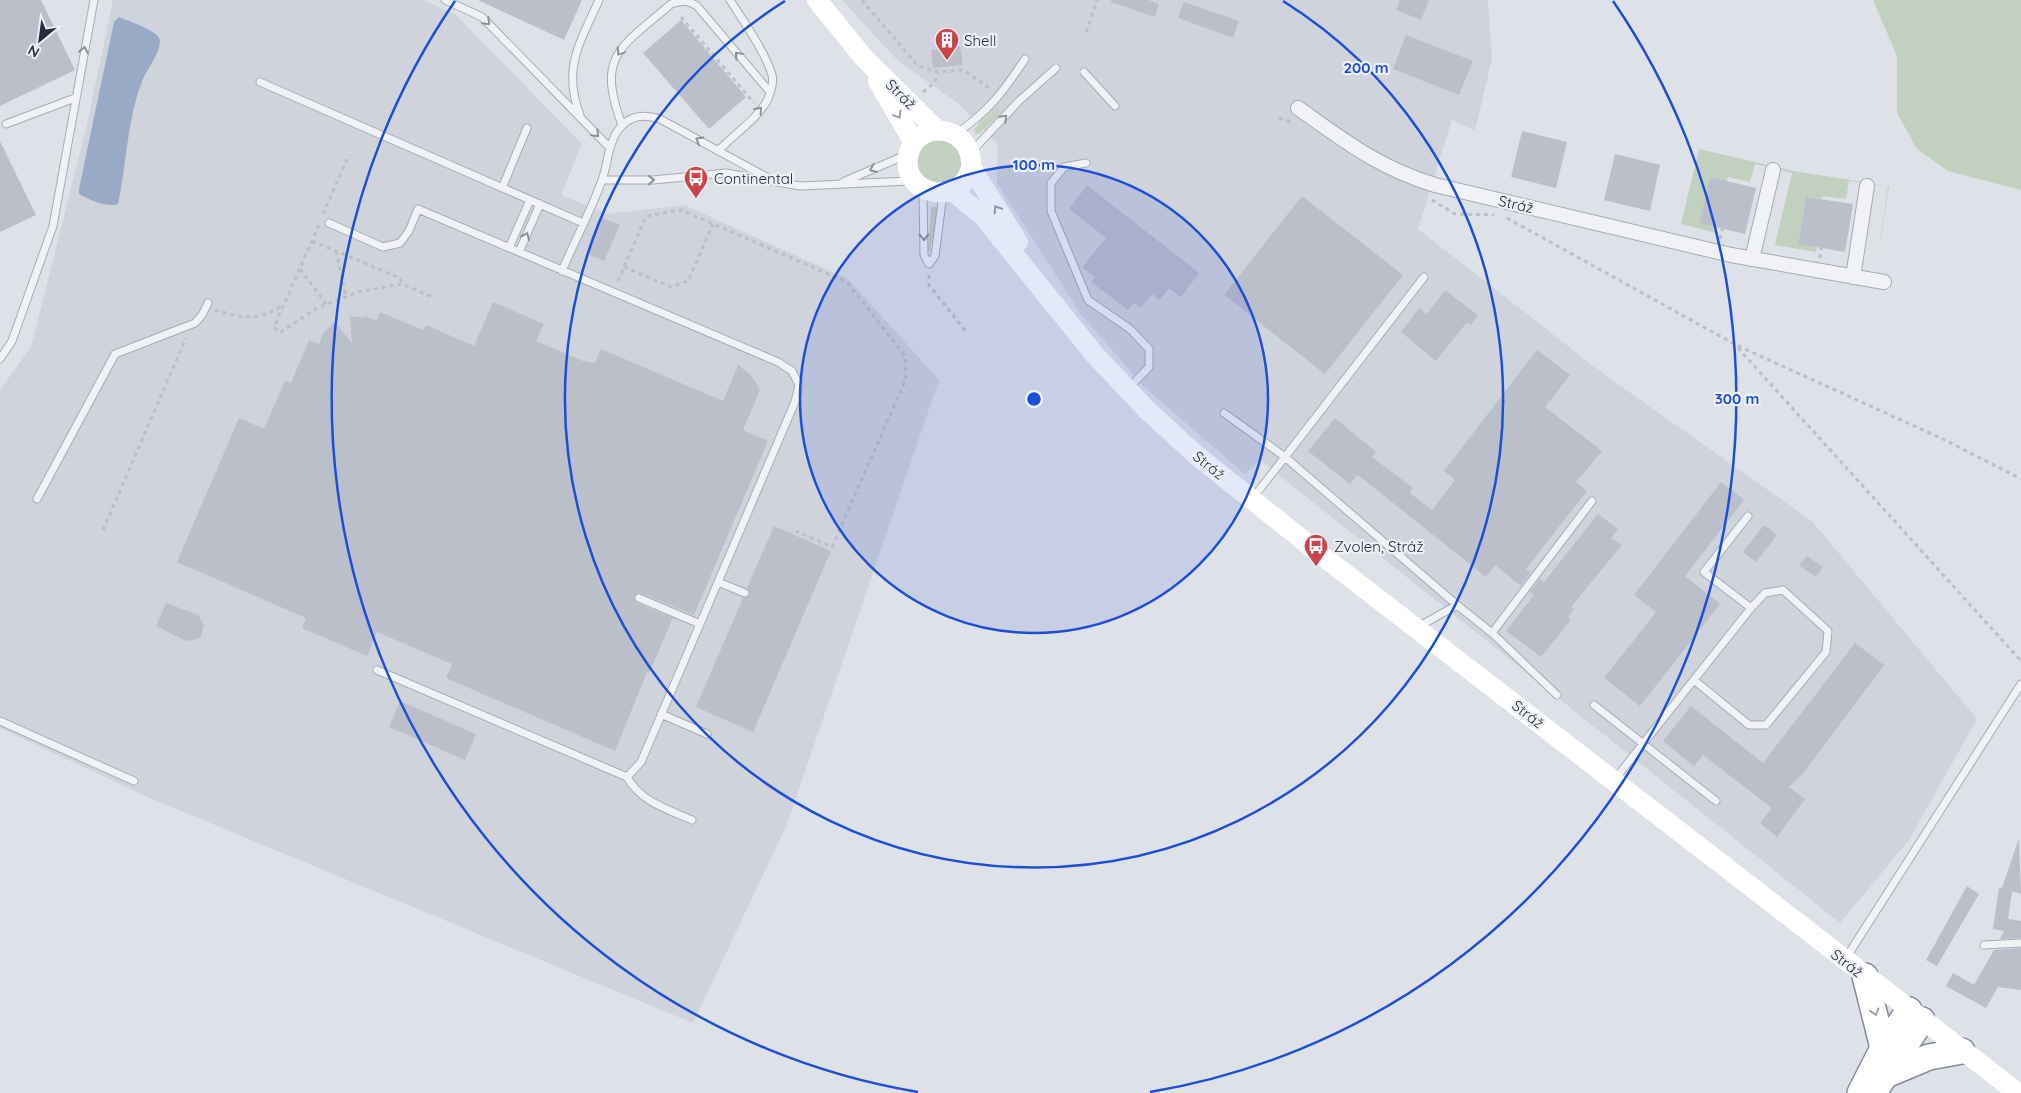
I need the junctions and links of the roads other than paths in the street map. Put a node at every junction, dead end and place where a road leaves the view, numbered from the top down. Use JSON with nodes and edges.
{"nodes":[{"id":1,"x":94,"y":0,"type":"edge"},
{"id":2,"x":445,"y":0,"type":"edge"},
{"id":3,"x":599,"y":0,"type":"edge"},
{"id":4,"x":730,"y":0,"type":"edge"},
{"id":5,"x":817,"y":0,"type":"edge"},
{"id":6,"x":864,"y":58,"type":"junction"},
{"id":7,"x":1024,"y":59,"type":"dead end"},
{"id":8,"x":1056,"y":68,"type":"dead end"},
{"id":9,"x":1084,"y":72,"type":"dead end"},
{"id":10,"x":260,"y":82,"type":"dead end"},
{"id":11,"x":770,"y":92,"type":"junction"},
{"id":12,"x":75,"y":98,"type":"junction"},
{"id":13,"x":1114,"y":106,"type":"dead end"},
{"id":14,"x":1298,"y":108,"type":"dead end"},
{"id":15,"x":582,"y":120,"type":"junction"},
{"id":16,"x":6,"y":124,"type":"dead end"},
{"id":17,"x":622,"y":125,"type":"junction"},
{"id":18,"x":527,"y":128,"type":"dead end"},
{"id":19,"x":946,"y":132,"type":"junction"},
{"id":20,"x":610,"y":148,"type":"junction"},
{"id":21,"x":911,"y":149,"type":"junction"},
{"id":22,"x":718,"y":151,"type":"junction"},
{"id":23,"x":971,"y":160,"type":"junction"},
{"id":24,"x":1086,"y":163,"type":"dead end"},
{"id":25,"x":1773,"y":170,"type":"dead end"},
{"id":26,"x":602,"y":180,"type":"junction"},
{"id":27,"x":772,"y":180,"type":"junction"},
{"id":28,"x":838,"y":184,"type":"junction"},
{"id":29,"x":918,"y":185,"type":"junction"},
{"id":30,"x":1867,"y":186,"type":"dead end"},
{"id":31,"x":502,"y":188,"type":"junction"},
{"id":32,"x":948,"y":192,"type":"junction"},
{"id":33,"x":530,"y":200,"type":"junction"},
{"id":34,"x":540,"y":204,"type":"junction"},
{"id":35,"x":329,"y":223,"type":"dead end"},
{"id":36,"x":583,"y":223,"type":"junction"},
{"id":37,"x":509,"y":248,"type":"junction"},
{"id":38,"x":519,"y":252,"type":"junction"},
{"id":39,"x":1752,"y":259,"type":"junction"},
{"id":40,"x":562,"y":271,"type":"junction"},
{"id":41,"x":1424,"y":277,"type":"dead end"},
{"id":42,"x":1853,"y":277,"type":"junction"},
{"id":43,"x":1884,"y":282,"type":"dead end"},
{"id":44,"x":208,"y":303,"type":"dead end"},
{"id":45,"x":1060,"y":310,"type":"junction"},
{"id":46,"x":0,"y":360,"type":"edge"},
{"id":47,"x":1128,"y":389,"type":"junction"},
{"id":48,"x":1224,"y":413,"type":"dead end"},
{"id":49,"x":1285,"y":457,"type":"junction"},
{"id":50,"x":37,"y":499,"type":"dead end"},
{"id":51,"x":1252,"y":499,"type":"junction"},
{"id":52,"x":1592,"y":501,"type":"dead end"},
{"id":53,"x":1748,"y":516,"type":"dead end"},
{"id":54,"x":718,"y":582,"type":"junction"},
{"id":55,"x":745,"y":593,"type":"dead end"},
{"id":56,"x":639,"y":598,"type":"dead end"},
{"id":57,"x":1456,"y":605,"type":"junction"},
{"id":58,"x":1751,"y":608,"type":"junction"},
{"id":59,"x":700,"y":624,"type":"junction"},
{"id":60,"x":1417,"y":627,"type":"junction"},
{"id":61,"x":1492,"y":633,"type":"junction"},
{"id":62,"x":377,"y":670,"type":"dead end"},
{"id":63,"x":1694,"y":680,"type":"junction"},
{"id":64,"x":2021,"y":684,"type":"edge"},
{"id":65,"x":1557,"y":695,"type":"dead end"},
{"id":66,"x":1594,"y":705,"type":"dead end"},
{"id":67,"x":661,"y":714,"type":"junction"},
{"id":68,"x":0,"y":720,"type":"edge"},
{"id":69,"x":707,"y":734,"type":"dead end"},
{"id":70,"x":1643,"y":744,"type":"junction"},
{"id":71,"x":627,"y":777,"type":"junction"},
{"id":72,"x":1614,"y":781,"type":"junction"},
{"id":73,"x":134,"y":782,"type":"dead end"},
{"id":74,"x":1716,"y":801,"type":"dead end"},
{"id":75,"x":692,"y":820,"type":"dead end"},
{"id":76,"x":2021,"y":943,"type":"edge"},
{"id":77,"x":1984,"y":945,"type":"dead end"},
{"id":78,"x":1845,"y":961,"type":"junction"},
{"id":79,"x":1865,"y":976,"type":"junction"},
{"id":80,"x":1916,"y":1015,"type":"junction"},
{"id":81,"x":1882,"y":1048,"type":"junction"},
{"id":82,"x":1962,"y":1051,"type":"junction"},
{"id":83,"x":1880,"y":1084,"type":"edge"},
{"id":84,"x":1860,"y":1093,"type":"edge"},
{"id":85,"x":2018,"y":1093,"type":"edge"}],
"edges":[{"from":12,"to":1,"type":"lane","one_way":true},
{"from":2,"to":15,"type":"lane","one_way":true},
{"from":3,"to":15,"type":"lane"},
{"from":4,"to":11,"type":"lane"},
{"from":5,"to":6,"type":"street","name":"Stráž"},
{"from":6,"to":19,"type":"street","name":"Stráž"},
{"from":6,"to":21,"type":"street","name":"Stráž","one_way":true},
{"from":7,"to":19,"type":"lane"},
{"from":23,"to":8,"type":"lane","one_way":true},
{"from":9,"to":13,"type":"lane"},
{"from":10,"to":31,"type":"lane"},
{"from":11,"to":17,"type":"lane","one_way":true},
{"from":22,"to":11,"type":"lane","one_way":true},
{"from":12,"to":16,"type":"lane"},
{"from":12,"to":46,"type":"lane"},
{"from":14,"to":39,"type":"street","name":"Stráž"},
{"from":15,"to":20,"type":"lane","one_way":true},
{"from":17,"to":20,"type":"lane"},
{"from":22,"to":17,"type":"lane","one_way":true},
{"from":18,"to":31,"type":"lane"},
{"from":19,"to":21,"type":"street"},
{"from":19,"to":23,"type":"street","name":"Stráž"},
{"from":20,"to":26,"type":"lane"},
{"from":21,"to":28,"type":"lane","one_way":true},
{"from":21,"to":29,"type":"street","name":"Stráž"},
{"from":22,"to":27,"type":"lane"},
{"from":23,"to":32,"type":"street"},
{"from":45,"to":23,"type":"street","name":"Stráž","one_way":true},
{"from":24,"to":47,"type":"lane"},
{"from":25,"to":39,"type":"street"},
{"from":26,"to":27,"type":"lane","one_way":true},
{"from":26,"to":36,"type":"lane"},
{"from":27,"to":28,"type":"lane"},
{"from":28,"to":29,"type":"lane"},
{"from":29,"to":32,"type":"street","name":"Stráž"},
{"from":29,"to":32,"type":"lane","one_way":true},
{"from":30,"to":42,"type":"street"},
{"from":31,"to":33,"type":"lane"},
{"from":32,"to":45,"type":"street","name":"Stráž"},
{"from":33,"to":34,"type":"lane"},
{"from":33,"to":37,"type":"lane"},
{"from":34,"to":36,"type":"lane"},
{"from":38,"to":34,"type":"lane","one_way":true},
{"from":35,"to":37,"type":"lane"},
{"from":36,"to":40,"type":"lane"},
{"from":37,"to":38,"type":"lane"},
{"from":38,"to":40,"type":"lane"},
{"from":39,"to":42,"type":"street","name":"Stráž"},
{"from":40,"to":54,"type":"lane"},
{"from":41,"to":49,"type":"lane"},
{"from":42,"to":43,"type":"street","name":"Stráž"},
{"from":44,"to":50,"type":"lane"},
{"from":45,"to":47,"type":"street","name":"Stráž"},
{"from":47,"to":51,"type":"street","name":"Stráž"},
{"from":48,"to":49,"type":"lane"},
{"from":49,"to":51,"type":"lane"},
{"from":49,"to":57,"type":"lane"},
{"from":51,"to":60,"type":"street","name":"Stráž"},
{"from":52,"to":61,"type":"lane"},
{"from":53,"to":58,"type":"lane"},
{"from":54,"to":55,"type":"lane"},
{"from":54,"to":59,"type":"lane"},
{"from":56,"to":59,"type":"lane"},
{"from":57,"to":60,"type":"lane"},
{"from":57,"to":61,"type":"lane"},
{"from":58,"to":63,"type":"lane"},
{"from":58,"to":63,"type":"lane"},
{"from":59,"to":67,"type":"lane"},
{"from":60,"to":72,"type":"street","name":"Stráž"},
{"from":61,"to":65,"type":"lane"},
{"from":62,"to":71,"type":"lane"},
{"from":63,"to":70,"type":"lane"},
{"from":64,"to":78,"type":"lane"},
{"from":66,"to":70,"type":"lane"},
{"from":67,"to":69,"type":"lane"},
{"from":67,"to":71,"type":"lane"},
{"from":68,"to":73,"type":"lane"},
{"from":70,"to":72,"type":"lane"},
{"from":70,"to":74,"type":"lane"},
{"from":71,"to":75,"type":"lane"},
{"from":72,"to":78,"type":"street","name":"Stráž"},
{"from":76,"to":77,"type":"lane"},
{"from":78,"to":79,"type":"street","name":"Stráž"},
{"from":79,"to":80,"type":"street","name":"Stráž"},
{"from":79,"to":81,"type":"highway","one_way":true},
{"from":80,"to":81,"type":"highway"},
{"from":80,"to":82,"type":"street","name":"Stráž"},
{"from":80,"to":83,"type":"highway"},
{"from":81,"to":84,"type":"highway"},
{"from":82,"to":83,"type":"highway"},
{"from":82,"to":85,"type":"street","name":"Stráž"}]}
